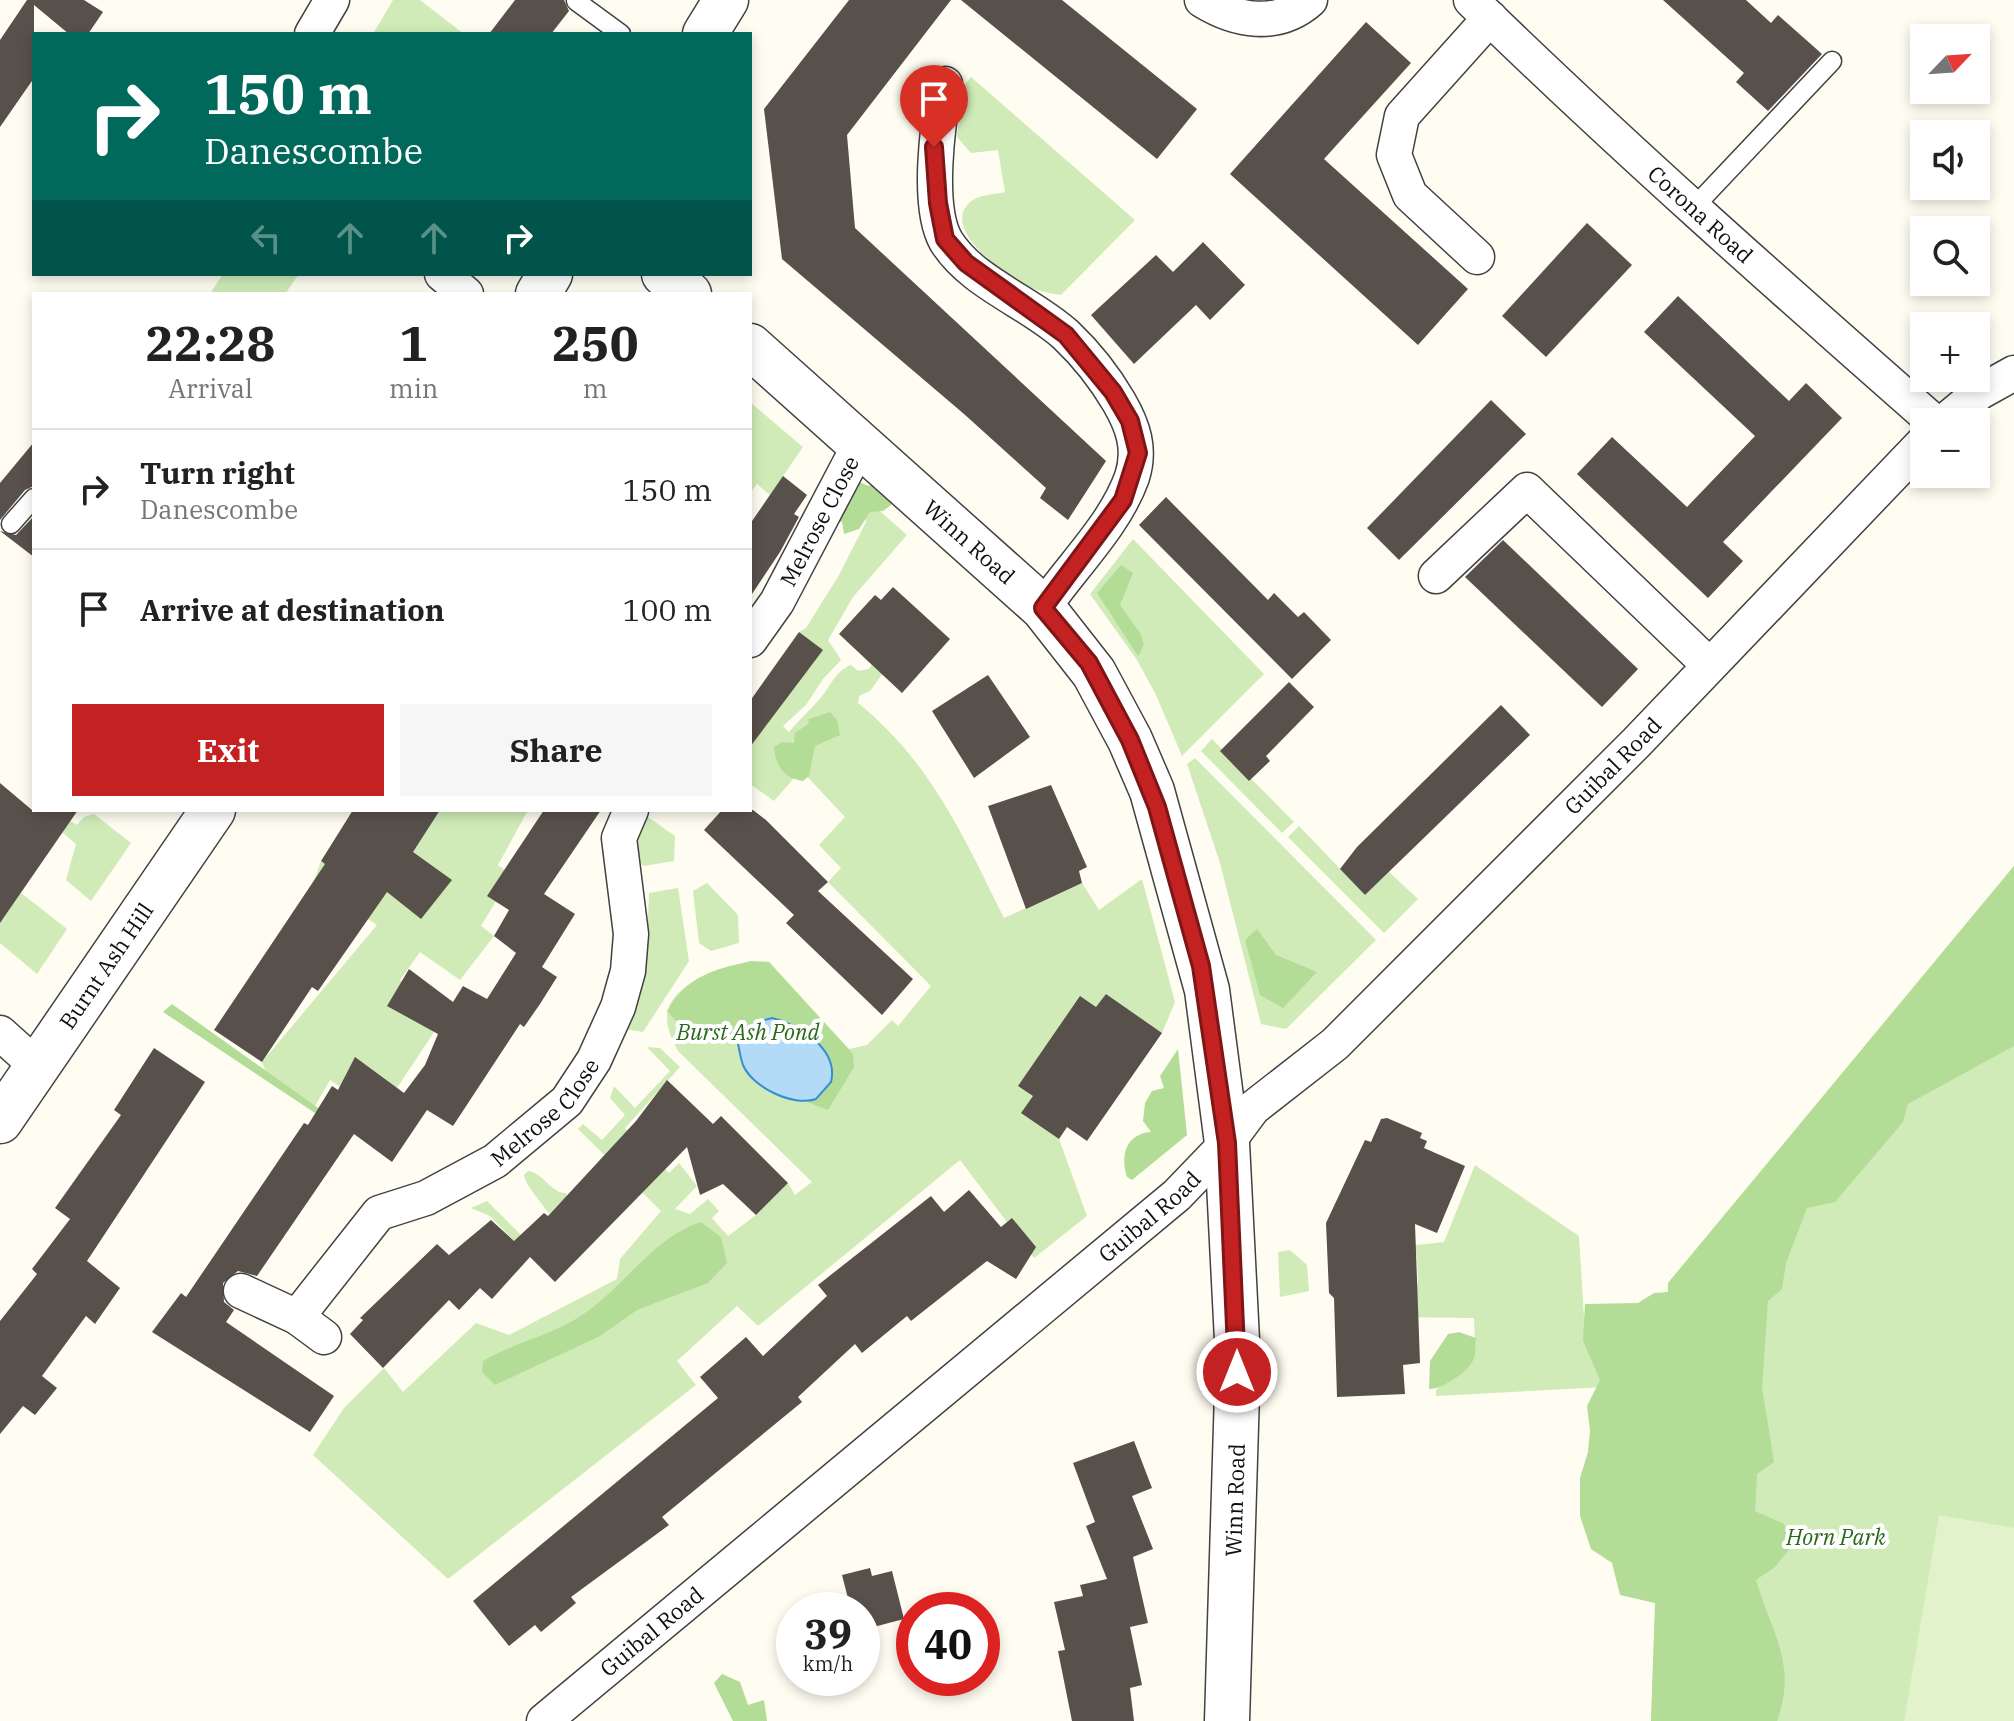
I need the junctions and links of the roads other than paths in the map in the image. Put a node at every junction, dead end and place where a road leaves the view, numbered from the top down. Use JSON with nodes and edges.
{"nodes":[{"id":1,"x":332,"y":0,"type":"edge"},
{"id":2,"x":726,"y":0,"type":"edge"},
{"id":3,"x":1202,"y":0,"type":"edge"},
{"id":4,"x":1310,"y":0,"type":"edge"},
{"id":5,"x":576,"y":1,"type":"edge"},
{"id":6,"x":1480,"y":9,"type":"edge"},
{"id":7,"x":313,"y":32,"type":"edge"},
{"id":8,"x":618,"y":32,"type":"edge"},
{"id":9,"x":706,"y":32,"type":"edge"},
{"id":10,"x":1832,"y":61,"type":"dead end"},
{"id":11,"x":945,"y":84,"type":"dead end"},
{"id":12,"x":1695,"y":206,"type":"junction"},
{"id":13,"x":1477,"y":257,"type":"dead end"},
{"id":14,"x":444,"y":276,"type":"edge"},
{"id":15,"x":666,"y":276,"type":"edge"},
{"id":16,"x":464,"y":292,"type":"edge"},
{"id":17,"x":686,"y":292,"type":"edge"},
{"id":18,"x":752,"y":348,"type":"edge"},
{"id":19,"x":2014,"y":373,"type":"edge"},
{"id":20,"x":1919,"y":408,"type":"edge"},
{"id":21,"x":1961,"y":408,"type":"edge"},
{"id":22,"x":861,"y":442,"type":"junction"},
{"id":23,"x":1910,"y":457,"type":"edge"},
{"id":24,"x":32,"y":500,"type":"edge"},
{"id":25,"x":11,"y":524,"type":"dead end"},
{"id":26,"x":1436,"y":576,"type":"dead end"},
{"id":27,"x":1043,"y":608,"type":"junction"},
{"id":28,"x":752,"y":637,"type":"edge"},
{"id":29,"x":1709,"y":665,"type":"junction"},
{"id":30,"x":212,"y":812,"type":"edge"},
{"id":31,"x":630,"y":812,"type":"edge"},
{"id":32,"x":0,"y":1033,"type":"edge"},
{"id":33,"x":39,"y":1068,"type":"junction"},
{"id":34,"x":0,"y":1121,"type":"edge"},
{"id":35,"x":1227,"y":1143,"type":"junction"},
{"id":36,"x":241,"y":1291,"type":"dead end"},
{"id":37,"x":544,"y":1721,"type":"edge"},
{"id":38,"x":1227,"y":1721,"type":"edge"}],
"edges":[{"from":1,"to":7,"type":"street"},
{"from":2,"to":9,"type":"street"},
{"from":3,"to":4,"type":"street"},
{"from":5,"to":8,"type":"lane"},
{"from":6,"to":12,"type":"street","name":"Corona Road"},
{"from":6,"to":13,"type":"street"},
{"from":10,"to":12,"type":"lane"},
{"from":11,"to":27,"type":"street"},
{"from":12,"to":20,"type":"street","name":"Corona Road"},
{"from":14,"to":16,"type":"street"},
{"from":15,"to":17,"type":"street"},
{"from":18,"to":22,"type":"street","name":"Winn Road"},
{"from":19,"to":21,"type":"street"},
{"from":22,"to":27,"type":"street","name":"Winn Road"},
{"from":22,"to":28,"type":"street","name":"Melrose Close"},
{"from":23,"to":29,"type":"street","name":"Guibal Road"},
{"from":24,"to":25,"type":"lane"},
{"from":26,"to":29,"type":"street"},
{"from":27,"to":35,"type":"street","name":"Winn Road"},
{"from":29,"to":35,"type":"street","name":"Guibal Road"},
{"from":30,"to":33,"type":"street","name":"Burnt Ash Hill"},
{"from":31,"to":36,"type":"street","name":"Melrose Close"},
{"from":32,"to":33,"type":"street"},
{"from":33,"to":34,"type":"street","name":"Burnt Ash Hill"},
{"from":35,"to":37,"type":"street","name":"Guibal Road"},
{"from":35,"to":38,"type":"street","name":"Winn Road"}]}
